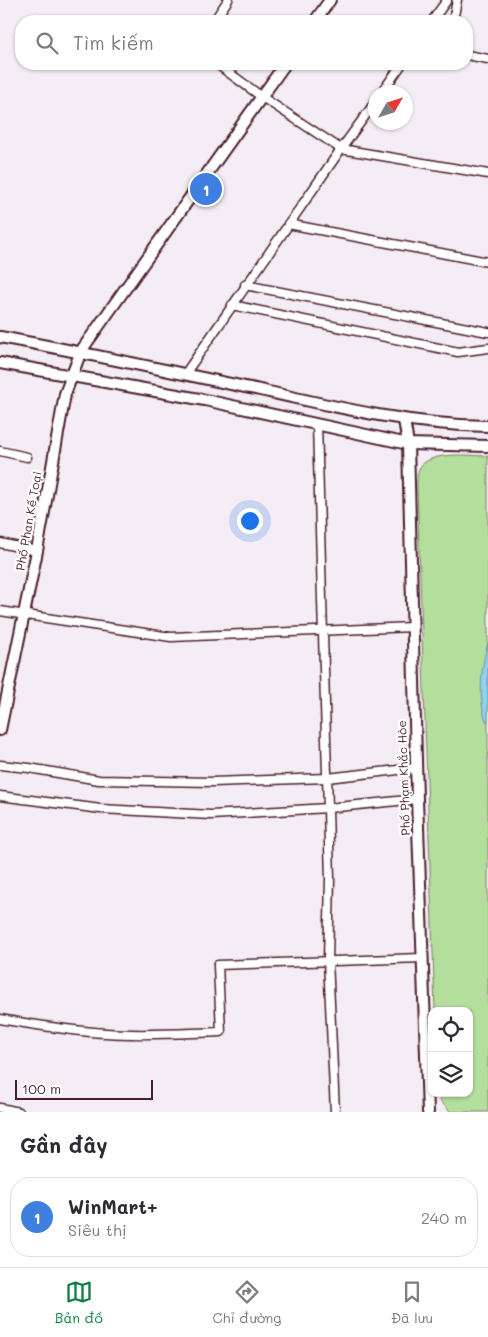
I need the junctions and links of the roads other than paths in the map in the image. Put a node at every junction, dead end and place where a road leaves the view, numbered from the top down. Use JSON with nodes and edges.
{"nodes":[{"id":1,"x":228,"y":0,"type":"edge"},
{"id":2,"x":330,"y":0,"type":"edge"},
{"id":3,"x":447,"y":0,"type":"edge"},
{"id":4,"x":456,"y":0,"type":"edge"},
{"id":5,"x":218,"y":15,"type":"edge"},
{"id":6,"x":319,"y":15,"type":"edge"},
{"id":7,"x":436,"y":15,"type":"edge"},
{"id":8,"x":454,"y":15,"type":"edge"},
{"id":9,"x":473,"y":56,"type":"edge"},
{"id":10,"x":488,"y":59,"type":"edge"},
{"id":11,"x":225,"y":70,"type":"edge"},
{"id":12,"x":281,"y":70,"type":"edge"},
{"id":13,"x":398,"y":70,"type":"edge"},
{"id":14,"x":387,"y":85,"type":"edge"},
{"id":15,"x":262,"y":97,"type":"junction"},
{"id":16,"x":368,"y":112,"type":"edge"},
{"id":17,"x":342,"y":149,"type":"junction"},
{"id":18,"x":488,"y":174,"type":"edge"},
{"id":19,"x":288,"y":224,"type":"junction"},
{"id":20,"x":488,"y":262,"type":"edge"},
{"id":21,"x":245,"y":285,"type":"junction"},
{"id":22,"x":232,"y":305,"type":"junction"},
{"id":23,"x":488,"y":332,"type":"edge"},
{"id":24,"x":0,"y":336,"type":"edge"},
{"id":25,"x":488,"y":348,"type":"edge"},
{"id":26,"x":81,"y":351,"type":"junction"},
{"id":27,"x":0,"y":363,"type":"edge"},
{"id":28,"x":185,"y":374,"type":"junction"},
{"id":29,"x":72,"y":376,"type":"junction"},
{"id":30,"x":404,"y":420,"type":"junction"},
{"id":31,"x":317,"y":424,"type":"junction"},
{"id":32,"x":488,"y":426,"type":"edge"},
{"id":33,"x":408,"y":444,"type":"junction"},
{"id":34,"x":488,"y":446,"type":"edge"},
{"id":35,"x":0,"y":451,"type":"edge"},
{"id":36,"x":27,"y":457,"type":"dead end"},
{"id":37,"x":0,"y":543,"type":"edge"},
{"id":38,"x":37,"y":551,"type":"junction"},
{"id":39,"x":0,"y":611,"type":"edge"},
{"id":40,"x":24,"y":615,"type":"junction"},
{"id":41,"x":412,"y":627,"type":"junction"},
{"id":42,"x":323,"y":630,"type":"junction"},
{"id":43,"x":0,"y":730,"type":"edge"},
{"id":44,"x":0,"y":765,"type":"edge"},
{"id":45,"x":416,"y":768,"type":"junction"},
{"id":46,"x":327,"y":778,"type":"junction"},
{"id":47,"x":0,"y":796,"type":"edge"},
{"id":48,"x":417,"y":799,"type":"junction"},
{"id":49,"x":328,"y":808,"type":"junction"},
{"id":50,"x":422,"y":958,"type":"junction"},
{"id":51,"x":328,"y":960,"type":"junction"},
{"id":52,"x":0,"y":1019,"type":"edge"},
{"id":53,"x":0,"y":1108,"type":"edge"},
{"id":54,"x":19,"y":1112,"type":"edge"},
{"id":55,"x":335,"y":1112,"type":"edge"},
{"id":56,"x":428,"y":1112,"type":"edge"}],
"edges":[{"from":1,"to":5,"type":"street"},
{"from":2,"to":6,"type":"street"},
{"from":3,"to":7,"type":"street"},
{"from":4,"to":8,"type":"street"},
{"from":9,"to":10,"type":"street"},
{"from":11,"to":15,"type":"street"},
{"from":12,"to":15,"type":"street","name":"Phố Phan Kế Toại"},
{"from":13,"to":14,"type":"street"},
{"from":15,"to":17,"type":"street"},
{"from":15,"to":26,"type":"street","name":"Phố Phan Kế Toại"},
{"from":16,"to":17,"type":"street"},
{"from":17,"to":18,"type":"street"},
{"from":17,"to":19,"type":"street"},
{"from":19,"to":20,"type":"street"},
{"from":19,"to":21,"type":"street"},
{"from":21,"to":22,"type":"street"},
{"from":21,"to":23,"type":"street"},
{"from":22,"to":25,"type":"street"},
{"from":22,"to":28,"type":"street"},
{"from":24,"to":26,"type":"street"},
{"from":26,"to":28,"type":"street"},
{"from":26,"to":29,"type":"street","name":"Phố Phan Kế Toại"},
{"from":27,"to":29,"type":"street"},
{"from":28,"to":30,"type":"street"},
{"from":29,"to":31,"type":"street"},
{"from":29,"to":38,"type":"street","name":"Phố Phan Kế Toại"},
{"from":30,"to":32,"type":"street"},
{"from":30,"to":33,"type":"street","name":"Phố Phạm Khắc Hòe"},
{"from":31,"to":33,"type":"street"},
{"from":31,"to":42,"type":"street"},
{"from":33,"to":34,"type":"street"},
{"from":33,"to":41,"type":"street","name":"Phố Phạm Khắc Hòe"},
{"from":35,"to":36,"type":"street"},
{"from":37,"to":38,"type":"street"},
{"from":38,"to":40,"type":"street","name":"Phố Phan Kế Toại"},
{"from":39,"to":40,"type":"street"},
{"from":40,"to":42,"type":"street"},
{"from":40,"to":43,"type":"street","name":"Phố Phan Kế Toại"},
{"from":41,"to":42,"type":"street"},
{"from":41,"to":45,"type":"street","name":"Phố Phạm Khắc Hòe"},
{"from":42,"to":46,"type":"street"},
{"from":44,"to":46,"type":"street"},
{"from":45,"to":46,"type":"street"},
{"from":45,"to":48,"type":"street","name":"Phố Phạm Khắc Hòe"},
{"from":46,"to":49,"type":"street"},
{"from":47,"to":49,"type":"street"},
{"from":48,"to":49,"type":"street"},
{"from":48,"to":50,"type":"street","name":"Phố Phạm Khắc Hòe"},
{"from":49,"to":51,"type":"street"},
{"from":50,"to":51,"type":"street"},
{"from":50,"to":56,"type":"street","name":"Phố Phạm Khắc Hòe"},
{"from":51,"to":52,"type":"street"},
{"from":51,"to":55,"type":"street"},
{"from":53,"to":54,"type":"street"}]}
